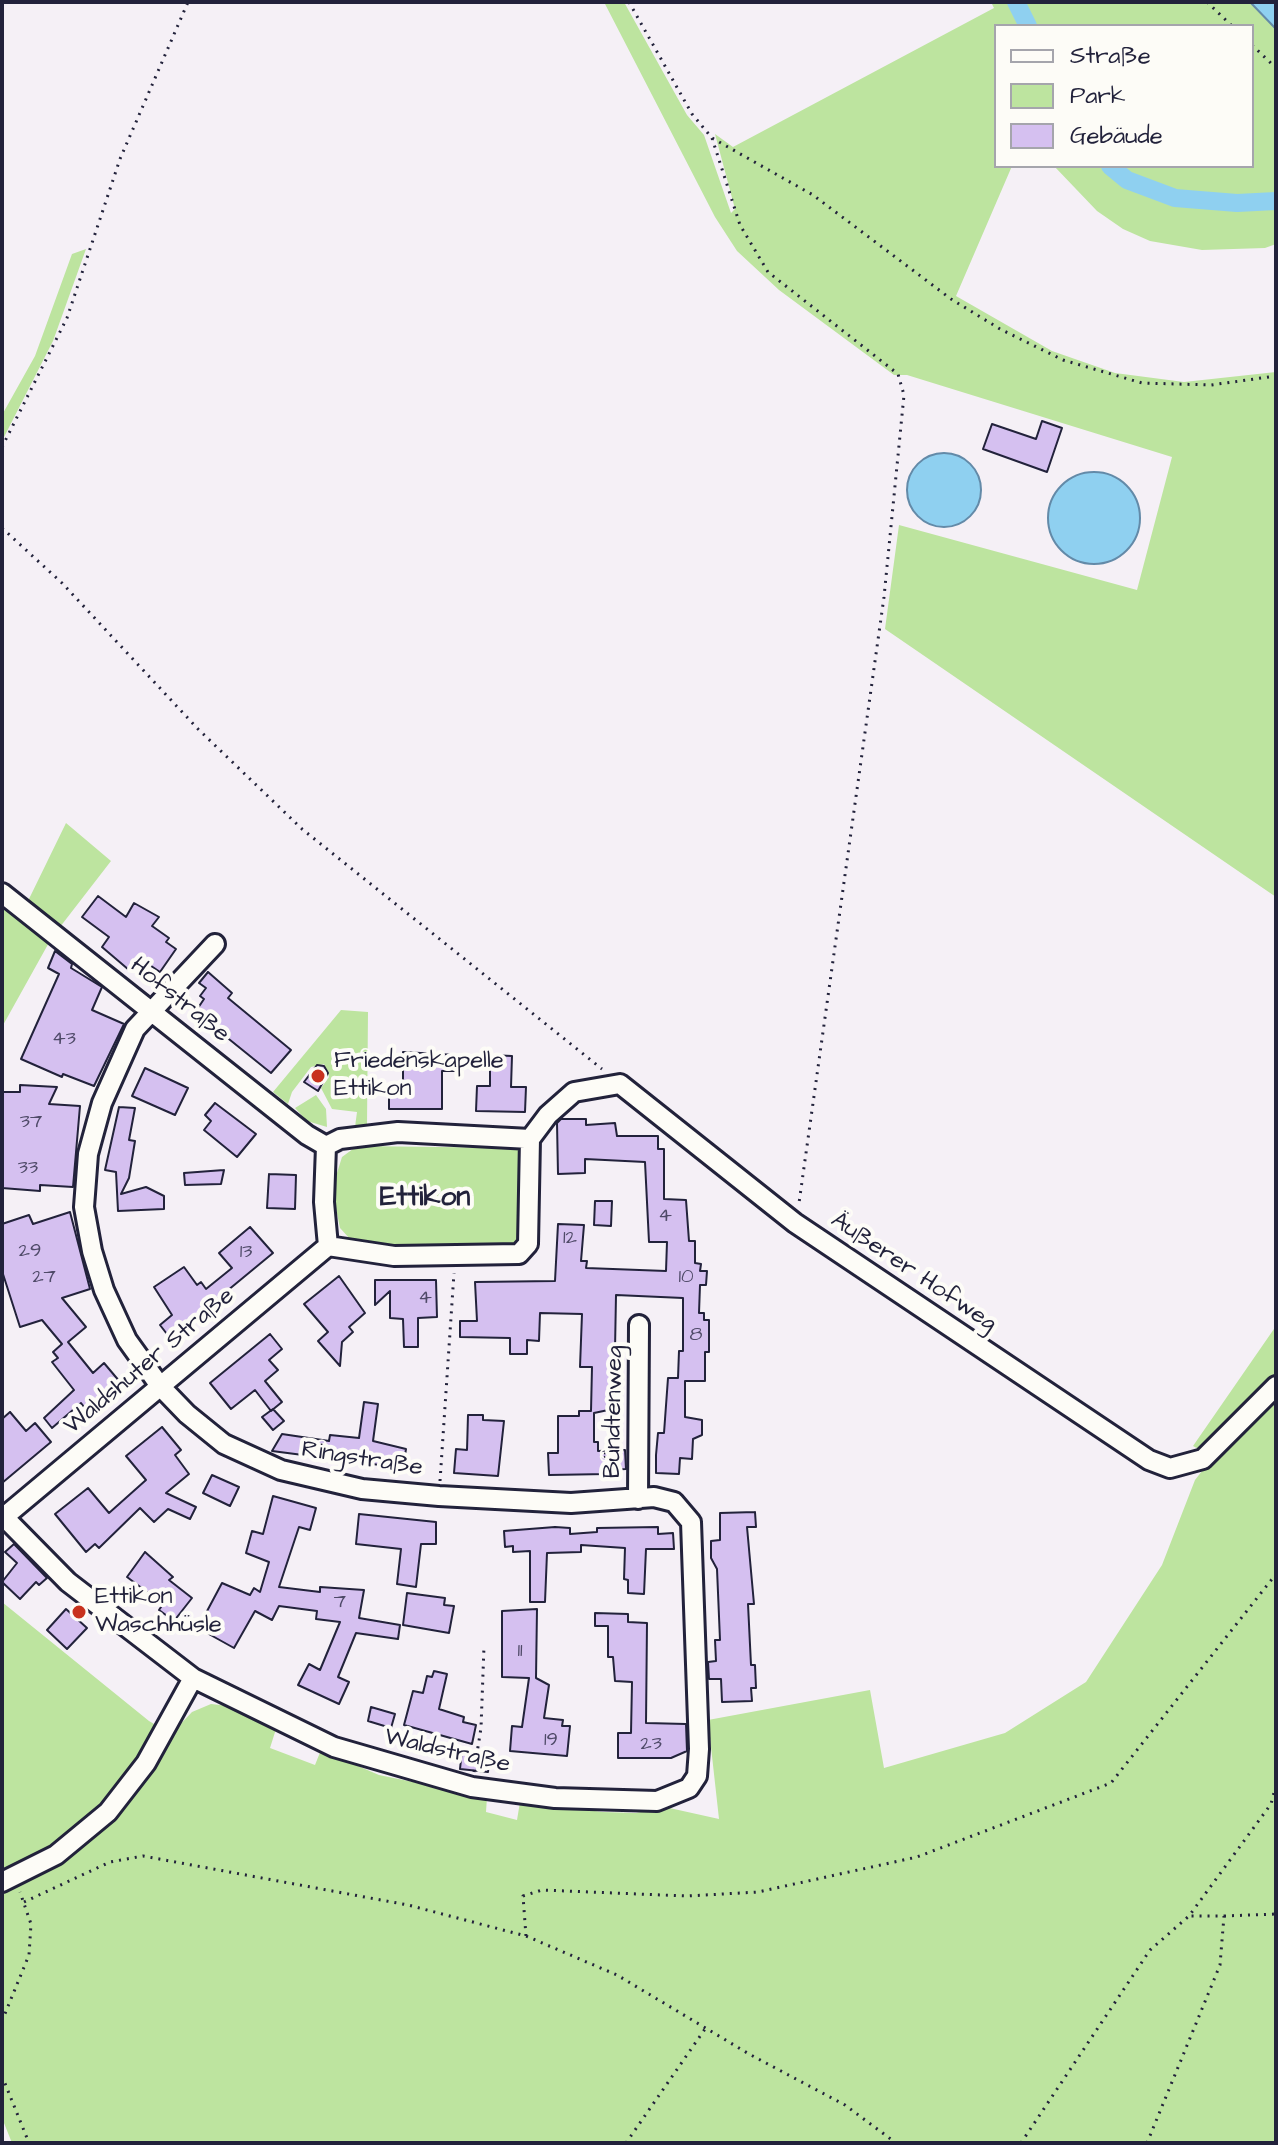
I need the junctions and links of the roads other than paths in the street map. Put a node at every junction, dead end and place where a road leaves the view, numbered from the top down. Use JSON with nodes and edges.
{"nodes":[{"id":1,"x":2,"y":893,"type":"edge"},
{"id":2,"x":215,"y":944,"type":"dead end"},
{"id":3,"x":152,"y":1009,"type":"junction"},
{"id":4,"x":530,"y":1139,"type":"junction"},
{"id":5,"x":326,"y":1146,"type":"junction"},
{"id":6,"x":328,"y":1246,"type":"junction"},
{"id":7,"x":639,"y":1325,"type":"dead end"},
{"id":8,"x":160,"y":1386,"type":"junction"},
{"id":9,"x":1276,"y":1386,"type":"edge"},
{"id":10,"x":638,"y":1499,"type":"junction"},
{"id":11,"x":3,"y":1516,"type":"edge"},
{"id":12,"x":691,"y":1522,"type":"joint"},
{"id":13,"x":193,"y":1678,"type":"junction"},
{"id":14,"x":8,"y":1880,"type":"edge"}],
"edges":[{"from":1,"to":3,"type":"street","name":"Hofstraße"},
{"from":2,"to":3,"type":"street","name":"Ringstraße"},
{"from":3,"to":5,"type":"street","name":"Hofstraße"},
{"from":3,"to":8,"type":"street","name":"Ringstraße"},
{"from":4,"to":5,"type":"street"},
{"from":4,"to":6,"type":"street"},
{"from":4,"to":9,"type":"street","name":"Äußerer Hofweg"},
{"from":5,"to":6,"type":"street"},
{"from":6,"to":8,"type":"street","name":"Waldshuter Straße"},
{"from":7,"to":10,"type":"street","name":"Bündtenweg"},
{"from":8,"to":10,"type":"street","name":"Ringstraße"},
{"from":8,"to":11,"type":"street","name":"Waldshuter Straße"},
{"from":10,"to":12,"type":"street","name":"Ringstraße"},
{"from":11,"to":13,"type":"street","name":"Waldstraße"},
{"from":12,"to":13,"type":"street","name":"Waldstraße"},
{"from":13,"to":14,"type":"street"}]}
